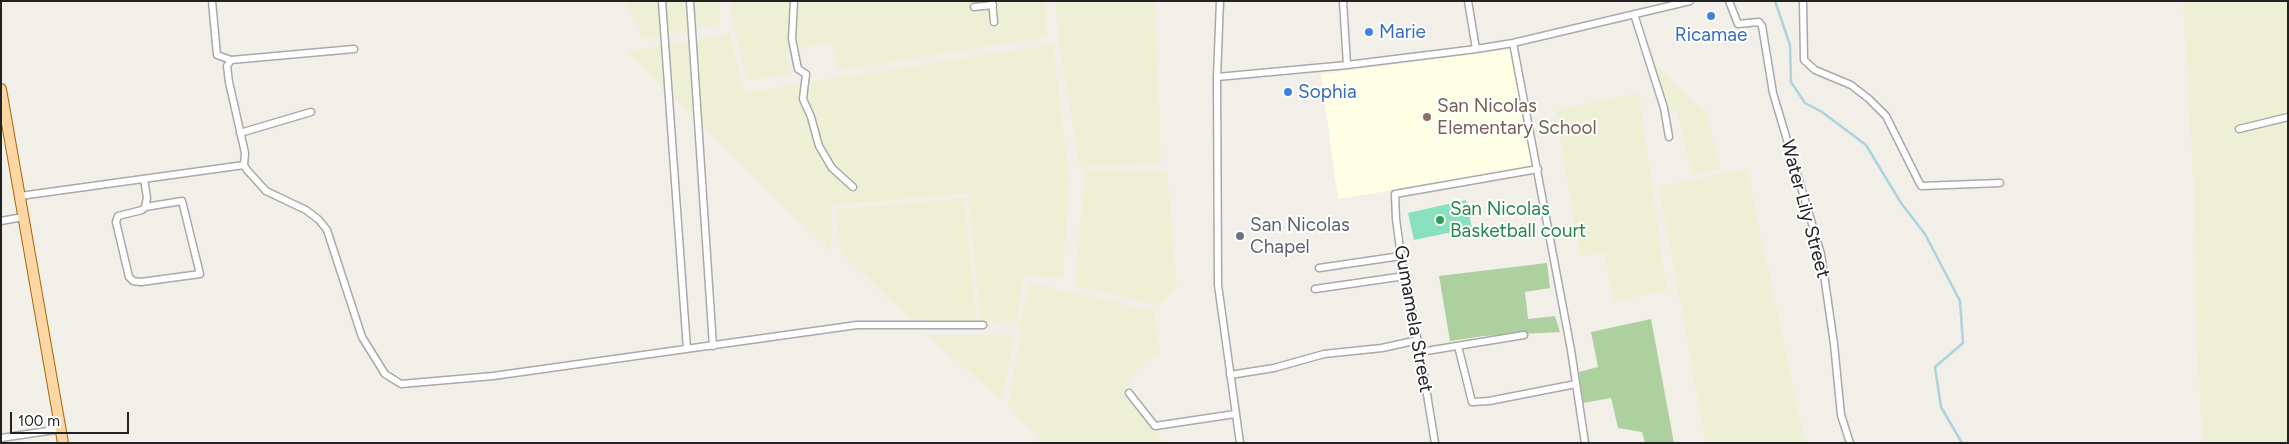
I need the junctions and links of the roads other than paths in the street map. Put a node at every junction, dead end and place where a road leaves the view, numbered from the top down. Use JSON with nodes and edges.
{"nodes":[{"id":1,"x":212,"y":1,"type":"edge"},
{"id":2,"x":662,"y":1,"type":"edge"},
{"id":3,"x":690,"y":1,"type":"edge"},
{"id":4,"x":794,"y":1,"type":"edge"},
{"id":5,"x":1220,"y":1,"type":"edge"},
{"id":6,"x":1343,"y":1,"type":"edge"},
{"id":7,"x":1468,"y":1,"type":"edge"},
{"id":8,"x":1690,"y":1,"type":"edge"},
{"id":9,"x":1729,"y":1,"type":"edge"},
{"id":10,"x":1803,"y":1,"type":"edge"},
{"id":11,"x":992,"y":3,"type":"edge"},
{"id":12,"x":974,"y":7,"type":"dead end"},
{"id":13,"x":1634,"y":14,"type":"junction"},
{"id":14,"x":994,"y":22,"type":"dead end"},
{"id":15,"x":1513,"y":43,"type":"junction"},
{"id":16,"x":354,"y":49,"type":"dead end"},
{"id":17,"x":1476,"y":49,"type":"junction"},
{"id":18,"x":232,"y":60,"type":"junction"},
{"id":19,"x":1347,"y":65,"type":"junction"},
{"id":20,"x":1217,"y":77,"type":"junction"},
{"id":21,"x":1,"y":89,"type":"edge"},
{"id":22,"x":312,"y":112,"type":"dead end"},
{"id":23,"x":2288,"y":118,"type":"edge"},
{"id":24,"x":2239,"y":129,"type":"dead end"},
{"id":25,"x":240,"y":133,"type":"junction"},
{"id":26,"x":1669,"y":137,"type":"dead end"},
{"id":27,"x":244,"y":164,"type":"junction"},
{"id":28,"x":1538,"y":170,"type":"junction"},
{"id":29,"x":144,"y":179,"type":"junction"},
{"id":30,"x":2000,"y":183,"type":"dead end"},
{"id":31,"x":853,"y":187,"type":"dead end"},
{"id":32,"x":20,"y":196,"type":"junction"},
{"id":33,"x":145,"y":207,"type":"junction"},
{"id":34,"x":23,"y":218,"type":"junction"},
{"id":35,"x":1,"y":221,"type":"edge"},
{"id":36,"x":1401,"y":256,"type":"junction"},
{"id":37,"x":1319,"y":268,"type":"dead end"},
{"id":38,"x":1404,"y":276,"type":"junction"},
{"id":39,"x":1315,"y":289,"type":"dead end"},
{"id":40,"x":983,"y":325,"type":"dead end"},
{"id":41,"x":1524,"y":335,"type":"dead end"},
{"id":42,"x":1418,"y":340,"type":"junction"},
{"id":43,"x":713,"y":346,"type":"junction"},
{"id":44,"x":1458,"y":346,"type":"junction"},
{"id":45,"x":687,"y":349,"type":"junction"},
{"id":46,"x":1420,"y":352,"type":"junction"},
{"id":47,"x":1230,"y":375,"type":"junction"},
{"id":48,"x":1576,"y":384,"type":"junction"},
{"id":49,"x":1129,"y":392,"type":"dead end"},
{"id":50,"x":1235,"y":414,"type":"junction"},
{"id":51,"x":61,"y":429,"type":"junction"},
{"id":52,"x":1,"y":438,"type":"edge"},
{"id":53,"x":63,"y":443,"type":"edge"},
{"id":54,"x":1240,"y":443,"type":"edge"},
{"id":55,"x":1435,"y":443,"type":"edge"},
{"id":56,"x":1585,"y":443,"type":"edge"},
{"id":57,"x":1850,"y":443,"type":"edge"}],
"edges":[{"from":1,"to":18,"type":"street"},
{"from":2,"to":45,"type":"street"},
{"from":3,"to":43,"type":"street"},
{"from":4,"to":31,"type":"street"},
{"from":5,"to":20,"type":"street"},
{"from":6,"to":19,"type":"street"},
{"from":7,"to":17,"type":"street"},
{"from":8,"to":13,"type":"street"},
{"from":9,"to":57,"type":"street","name":"Water Lily Street"},
{"from":10,"to":30,"type":"street"},
{"from":11,"to":12,"type":"street"},
{"from":11,"to":14,"type":"street"},
{"from":13,"to":15,"type":"street"},
{"from":13,"to":26,"type":"street"},
{"from":15,"to":17,"type":"street"},
{"from":15,"to":28,"type":"street"},
{"from":16,"to":18,"type":"street"},
{"from":17,"to":19,"type":"street"},
{"from":18,"to":25,"type":"street"},
{"from":19,"to":20,"type":"street"},
{"from":20,"to":47,"type":"street"},
{"from":21,"to":32,"type":"main road"},
{"from":22,"to":25,"type":"street"},
{"from":23,"to":24,"type":"street"},
{"from":25,"to":27,"type":"street"},
{"from":27,"to":29,"type":"street"},
{"from":27,"to":45,"type":"street"},
{"from":28,"to":36,"type":"street","name":"Gumamela Street"},
{"from":28,"to":48,"type":"street"},
{"from":29,"to":32,"type":"street"},
{"from":29,"to":33,"type":"street"},
{"from":32,"to":34,"type":"main road"},
{"from":33,"to":33,"type":"street"},
{"from":34,"to":35,"type":"street"},
{"from":34,"to":51,"type":"main road"},
{"from":36,"to":37,"type":"street"},
{"from":36,"to":38,"type":"street","name":"Gumamela Street"},
{"from":38,"to":39,"type":"street"},
{"from":38,"to":42,"type":"street","name":"Gumamela Street"},
{"from":40,"to":43,"type":"street"},
{"from":41,"to":44,"type":"street"},
{"from":42,"to":46,"type":"street","name":"Gumamela Street"},
{"from":42,"to":47,"type":"street"},
{"from":43,"to":45,"type":"street"},
{"from":44,"to":46,"type":"street"},
{"from":44,"to":48,"type":"street"},
{"from":46,"to":55,"type":"street","name":"Gumamela Street"},
{"from":47,"to":50,"type":"street"},
{"from":48,"to":56,"type":"street"},
{"from":49,"to":50,"type":"street"},
{"from":50,"to":54,"type":"street"},
{"from":51,"to":52,"type":"street"},
{"from":51,"to":53,"type":"main road"}]}
